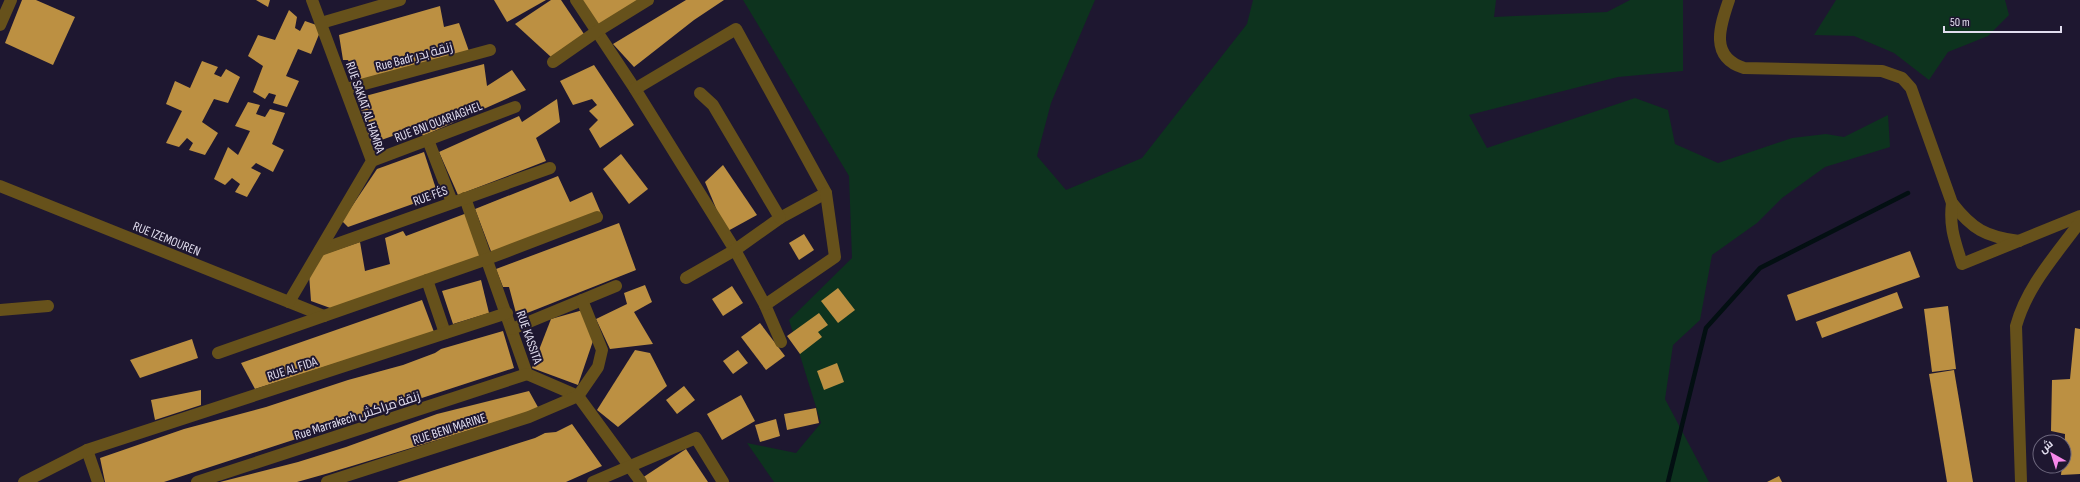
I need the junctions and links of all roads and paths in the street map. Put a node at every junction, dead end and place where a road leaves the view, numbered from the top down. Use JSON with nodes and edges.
{"nodes":[{"id":1,"x":11,"y":0,"type":"edge"},
{"id":2,"x":312,"y":0,"type":"edge"},
{"id":3,"x":400,"y":0,"type":"edge"},
{"id":4,"x":576,"y":0,"type":"edge"},
{"id":5,"x":648,"y":0,"type":"edge"},
{"id":6,"x":1730,"y":0,"type":"edge"},
{"id":7,"x":322,"y":23,"type":"junction"},
{"id":8,"x":0,"y":24,"type":"edge"},
{"id":9,"x":596,"y":32,"type":"junction"},
{"id":10,"x":490,"y":50,"type":"dead end"},
{"id":11,"x":553,"y":62,"type":"dead end"},
{"id":12,"x":346,"y":89,"type":"junction"},
{"id":13,"x":635,"y":89,"type":"junction"},
{"id":14,"x":700,"y":93,"type":"dead end"},
{"id":15,"x":515,"y":107,"type":"dead end"},
{"id":16,"x":428,"y":140,"type":"junction"},
{"id":17,"x":372,"y":161,"type":"junction"},
{"id":18,"x":550,"y":168,"type":"dead end"},
{"id":19,"x":1,"y":189,"type":"edge"},
{"id":20,"x":826,"y":192,"type":"junction"},
{"id":21,"x":465,"y":198,"type":"junction"},
{"id":22,"x":452,"y":202,"type":"junction"},
{"id":23,"x":1952,"y":203,"type":"junction"},
{"id":24,"x":2080,"y":216,"type":"edge"},
{"id":25,"x":598,"y":217,"type":"dead end"},
{"id":26,"x":780,"y":218,"type":"junction"},
{"id":27,"x":2080,"y":222,"type":"edge"},
{"id":28,"x":2019,"y":241,"type":"junction"},
{"id":29,"x":320,"y":250,"type":"junction"},
{"id":30,"x":735,"y":250,"type":"junction"},
{"id":31,"x":487,"y":259,"type":"junction"},
{"id":32,"x":686,"y":278,"type":"dead end"},
{"id":33,"x":427,"y":280,"type":"junction"},
{"id":34,"x":616,"y":286,"type":"dead end"},
{"id":35,"x":582,"y":300,"type":"junction"},
{"id":36,"x":289,"y":302,"type":"junction"},
{"id":37,"x":765,"y":305,"type":"junction"},
{"id":38,"x":48,"y":306,"type":"dead end"},
{"id":39,"x":0,"y":310,"type":"edge"},
{"id":40,"x":507,"y":313,"type":"junction"},
{"id":41,"x":324,"y":316,"type":"junction"},
{"id":42,"x":512,"y":329,"type":"junction"},
{"id":43,"x":445,"y":333,"type":"junction"},
{"id":44,"x":781,"y":342,"type":"dead end"},
{"id":45,"x":218,"y":353,"type":"dead end"},
{"id":46,"x":527,"y":374,"type":"junction"},
{"id":47,"x":578,"y":396,"type":"junction"},
{"id":48,"x":87,"y":450,"type":"junction"},
{"id":49,"x":631,"y":466,"type":"junction"},
{"id":50,"x":24,"y":482,"type":"edge"},
{"id":51,"x":98,"y":482,"type":"edge"},
{"id":52,"x":197,"y":482,"type":"edge"},
{"id":53,"x":326,"y":482,"type":"edge"},
{"id":54,"x":593,"y":482,"type":"edge"},
{"id":55,"x":641,"y":482,"type":"edge"},
{"id":56,"x":723,"y":482,"type":"edge"},
{"id":57,"x":2021,"y":482,"type":"edge"}],
"edges":[{"from":1,"to":8,"type":"street"},
{"from":2,"to":7,"type":"street","name":"RUE SAKIAT AL HAMRA"},
{"from":3,"to":7,"type":"street"},
{"from":4,"to":9,"type":"street"},
{"from":5,"to":9,"type":"street"},
{"from":6,"to":23,"type":"street"},
{"from":7,"to":12,"type":"street","name":"RUE SAKIAT AL HAMRA"},
{"from":9,"to":11,"type":"street"},
{"from":9,"to":13,"type":"street"},
{"from":10,"to":12,"type":"street","name":"Rue Badr زنقة بدر"},
{"from":12,"to":17,"type":"street","name":"RUE SAKIAT AL HAMRA"},
{"from":13,"to":20,"type":"street"},
{"from":13,"to":30,"type":"street"},
{"from":14,"to":26,"type":"street"},
{"from":15,"to":16,"type":"street","name":"RUE BNI OUARIAGHEL"},
{"from":16,"to":17,"type":"street","name":"RUE BNI OUARIAGHEL"},
{"from":16,"to":22,"type":"street"},
{"from":17,"to":29,"type":"street","name":"RUE SAKIAT AL HAMRA"},
{"from":18,"to":21,"type":"street","name":"RUE FÉS"},
{"from":19,"to":36,"type":"street","name":"RUE IZEMOUREN"},
{"from":20,"to":26,"type":"street"},
{"from":20,"to":37,"type":"street"},
{"from":21,"to":22,"type":"street","name":"RUE FÉS"},
{"from":21,"to":31,"type":"street","name":"RUE KASSITA"},
{"from":22,"to":29,"type":"street","name":"RUE FÉS"},
{"from":23,"to":28,"type":"street"},
{"from":23,"to":28,"type":"street"},
{"from":24,"to":28,"type":"street"},
{"from":25,"to":31,"type":"street"},
{"from":26,"to":30,"type":"street"},
{"from":27,"to":57,"type":"street"},
{"from":29,"to":36,"type":"street","name":"RUE SAKIAT AL HAMRA"},
{"from":30,"to":32,"type":"street"},
{"from":30,"to":37,"type":"street"},
{"from":31,"to":33,"type":"street"},
{"from":31,"to":40,"type":"street","name":"RUE KASSITA"},
{"from":33,"to":41,"type":"street"},
{"from":33,"to":43,"type":"street"},
{"from":34,"to":35,"type":"street"},
{"from":35,"to":42,"type":"street"},
{"from":35,"to":47,"type":"street"},
{"from":36,"to":41,"type":"street","name":"RUE IZEMOUREN"},
{"from":37,"to":44,"type":"street"},
{"from":38,"to":39,"type":"street"},
{"from":40,"to":42,"type":"street","name":"RUE KASSITA"},
{"from":40,"to":43,"type":"street","name":"RUE AL FIDA"},
{"from":41,"to":45,"type":"street"},
{"from":42,"to":46,"type":"street","name":"RUE KASSITA"},
{"from":43,"to":48,"type":"street","name":"RUE AL FIDA"},
{"from":46,"to":47,"type":"street","name":"RUE KASSITA"},
{"from":46,"to":52,"type":"street","name":"Rue Marrakech زنقة مراكش"},
{"from":47,"to":49,"type":"street","name":"RUE KASSITA"},
{"from":47,"to":53,"type":"street","name":"RUE BENI MARINE"},
{"from":48,"to":50,"type":"street","name":"RUE AL FIDA"},
{"from":48,"to":51,"type":"street"},
{"from":49,"to":54,"type":"street"},
{"from":49,"to":55,"type":"street","name":"RUE KASSITA"},
{"from":49,"to":56,"type":"street"}]}
